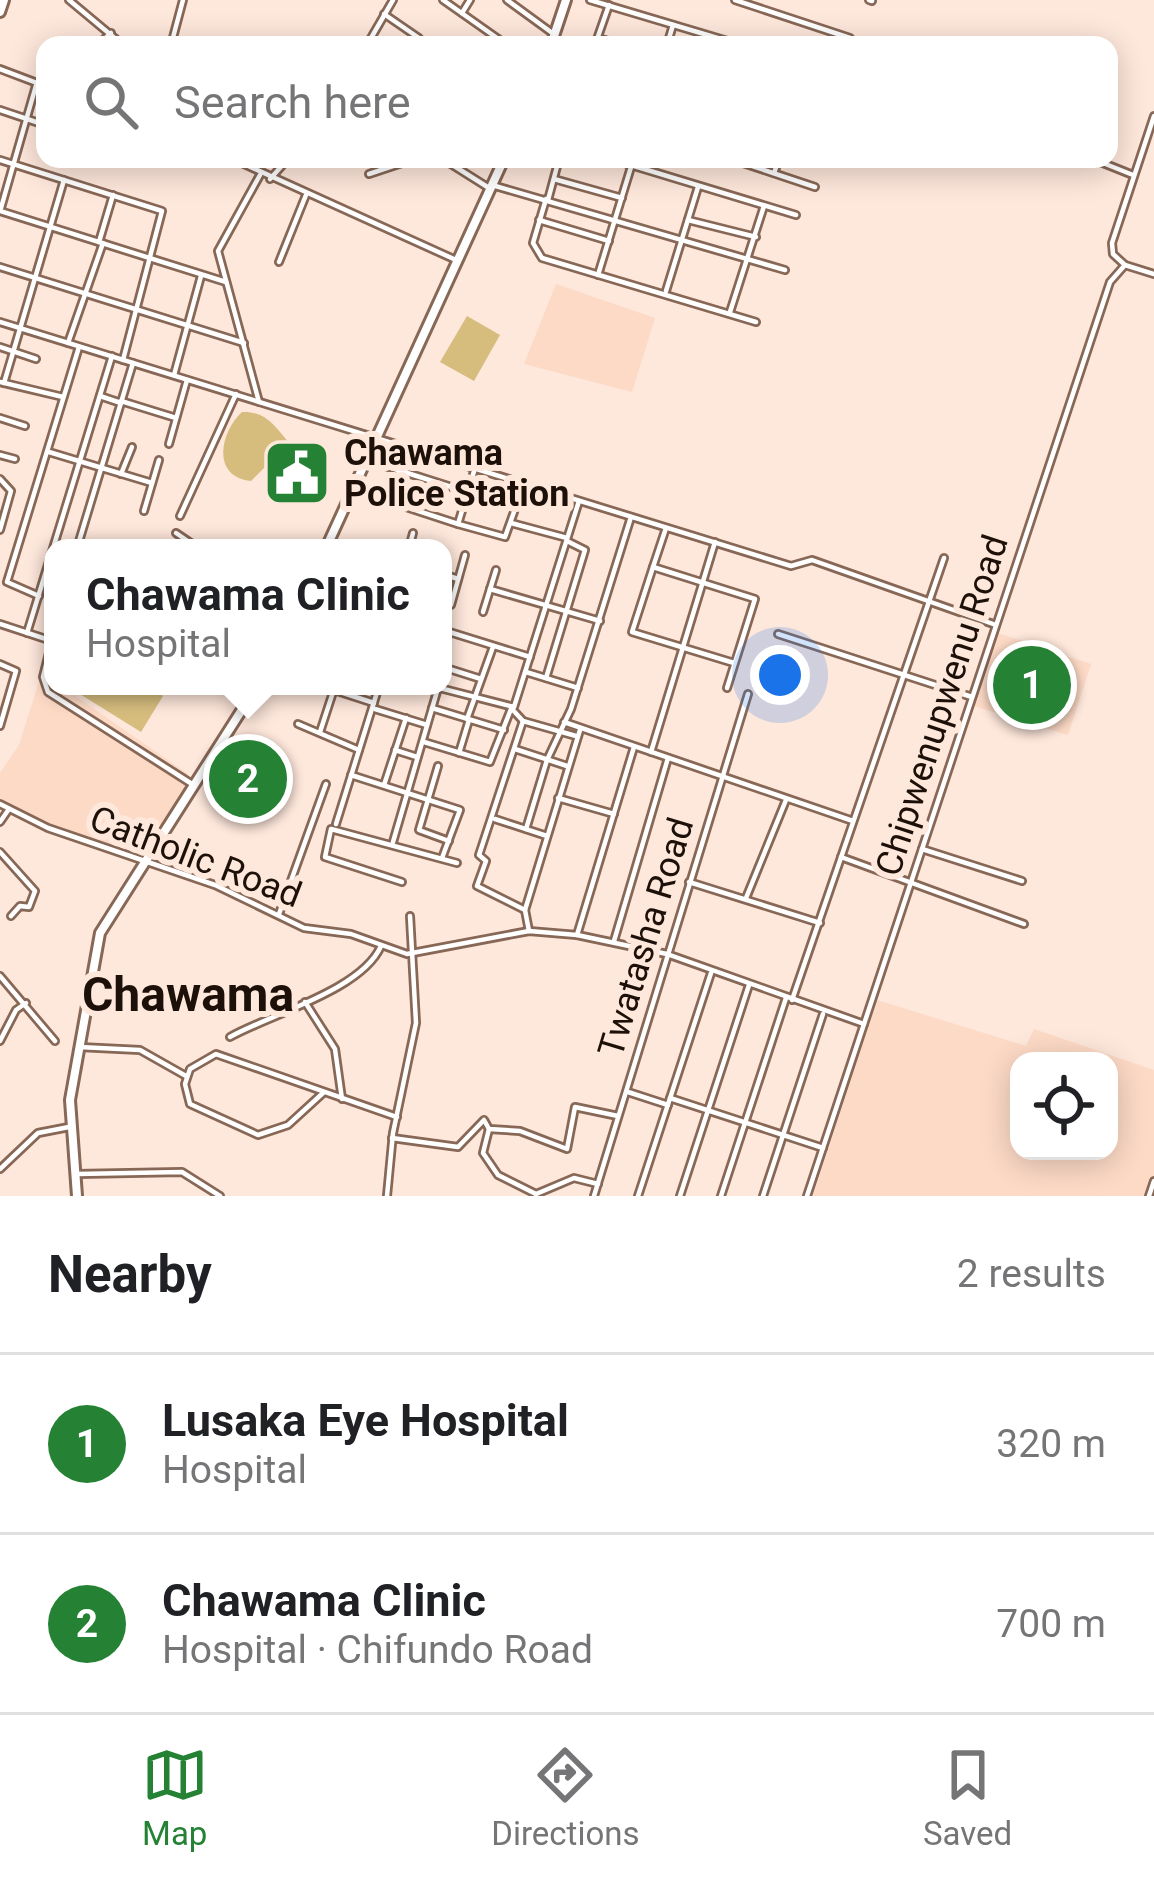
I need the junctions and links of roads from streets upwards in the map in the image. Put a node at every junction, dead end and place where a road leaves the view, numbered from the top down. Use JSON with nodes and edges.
{"nodes":[{"id":1,"x":70,"y":0,"type":"edge"},
{"id":2,"x":183,"y":0,"type":"edge"},
{"id":3,"x":392,"y":0,"type":"edge"},
{"id":4,"x":443,"y":0,"type":"edge"},
{"id":5,"x":470,"y":0,"type":"edge"},
{"id":6,"x":506,"y":0,"type":"edge"},
{"id":7,"x":566,"y":0,"type":"edge"},
{"id":8,"x":590,"y":0,"type":"edge"},
{"id":9,"x":735,"y":0,"type":"edge"},
{"id":10,"x":609,"y":5,"type":"junction"},
{"id":11,"x":462,"y":13,"type":"junction"},
{"id":12,"x":384,"y":14,"type":"junction"},
{"id":13,"x":673,"y":25,"type":"junction"},
{"id":14,"x":111,"y":33,"type":"junction"},
{"id":15,"x":706,"y":34,"type":"joint"},
{"id":16,"x":108,"y":36,"type":"edge"},
{"id":17,"x":114,"y":36,"type":"edge"},
{"id":18,"x":173,"y":36,"type":"edge"},
{"id":19,"x":372,"y":36,"type":"edge"},
{"id":20,"x":415,"y":36,"type":"edge"},
{"id":21,"x":494,"y":36,"type":"edge"},
{"id":22,"x":548,"y":36,"type":"edge"},
{"id":23,"x":554,"y":36,"type":"edge"},
{"id":24,"x":599,"y":36,"type":"edge"},
{"id":25,"x":670,"y":36,"type":"edge"},
{"id":26,"x":712,"y":36,"type":"edge"},
{"id":27,"x":844,"y":36,"type":"edge"},
{"id":28,"x":0,"y":69,"type":"edge"},
{"id":29,"x":36,"y":82,"type":"edge"},
{"id":30,"x":36,"y":97,"type":"edge"},
{"id":31,"x":0,"y":110,"type":"edge"},
{"id":32,"x":1154,"y":116,"type":"edge"},
{"id":33,"x":28,"y":119,"type":"junction"},
{"id":34,"x":36,"y":122,"type":"edge"},
{"id":35,"x":0,"y":160,"type":"edge"},
{"id":36,"x":14,"y":164,"type":"junction"},
{"id":37,"x":248,"y":168,"type":"edge"},
{"id":38,"x":280,"y":168,"type":"edge"},
{"id":39,"x":387,"y":168,"type":"edge"},
{"id":40,"x":458,"y":168,"type":"edge"},
{"id":41,"x":500,"y":168,"type":"edge"},
{"id":42,"x":557,"y":168,"type":"edge"},
{"id":43,"x":632,"y":168,"type":"edge"},
{"id":44,"x":635,"y":168,"type":"edge"},
{"id":45,"x":759,"y":168,"type":"edge"},
{"id":46,"x":775,"y":168,"type":"edge"},
{"id":47,"x":1116,"y":168,"type":"edge"},
{"id":48,"x":774,"y":173,"type":"junction"},
{"id":49,"x":369,"y":174,"type":"dead end"},
{"id":50,"x":260,"y":175,"type":"junction"},
{"id":51,"x":1133,"y":175,"type":"junction"},
{"id":52,"x":270,"y":179,"type":"junction"},
{"id":53,"x":554,"y":179,"type":"junction"},
{"id":54,"x":64,"y":180,"type":"junction"},
{"id":55,"x":491,"y":187,"type":"junction"},
{"id":56,"x":815,"y":187,"type":"dead end"},
{"id":57,"x":698,"y":188,"type":"junction"},
{"id":58,"x":306,"y":194,"type":"junction"},
{"id":59,"x":113,"y":195,"type":"junction"},
{"id":60,"x":622,"y":198,"type":"junction"},
{"id":61,"x":547,"y":199,"type":"junction"},
{"id":62,"x":764,"y":206,"type":"junction"},
{"id":63,"x":0,"y":212,"type":"edge"},
{"id":64,"x":796,"y":215,"type":"dead end"},
{"id":65,"x":539,"y":220,"type":"junction"},
{"id":66,"x":615,"y":220,"type":"junction"},
{"id":67,"x":688,"y":220,"type":"junction"},
{"id":68,"x":50,"y":227,"type":"junction"},
{"id":69,"x":756,"y":238,"type":"junction"},
{"id":70,"x":609,"y":241,"type":"junction"},
{"id":71,"x":681,"y":241,"type":"junction"},
{"id":72,"x":101,"y":242,"type":"junction"},
{"id":73,"x":151,"y":258,"type":"junction"},
{"id":74,"x":749,"y":259,"type":"junction"},
{"id":75,"x":456,"y":260,"type":"junction"},
{"id":76,"x":279,"y":262,"type":"dead end"},
{"id":77,"x":1125,"y":265,"type":"junction"},
{"id":78,"x":0,"y":267,"type":"edge"},
{"id":79,"x":785,"y":270,"type":"dead end"},
{"id":80,"x":1154,"y":274,"type":"edge"},
{"id":81,"x":201,"y":275,"type":"junction"},
{"id":82,"x":598,"y":275,"type":"junction"},
{"id":83,"x":36,"y":278,"type":"junction"},
{"id":84,"x":226,"y":282,"type":"junction"},
{"id":85,"x":665,"y":293,"type":"junction"},
{"id":86,"x":86,"y":295,"type":"junction"},
{"id":87,"x":136,"y":309,"type":"junction"},
{"id":88,"x":730,"y":312,"type":"junction"},
{"id":89,"x":0,"y":322,"type":"edge"},
{"id":90,"x":756,"y":322,"type":"dead end"},
{"id":91,"x":188,"y":326,"type":"junction"},
{"id":92,"x":21,"y":328,"type":"junction"},
{"id":93,"x":68,"y":344,"type":"junction"},
{"id":94,"x":244,"y":344,"type":"junction"},
{"id":95,"x":0,"y":347,"type":"edge"},
{"id":96,"x":79,"y":347,"type":"junction"},
{"id":97,"x":14,"y":352,"type":"junction"},
{"id":98,"x":112,"y":356,"type":"junction"},
{"id":99,"x":37,"y":359,"type":"dead end"},
{"id":100,"x":123,"y":360,"type":"junction"},
{"id":101,"x":133,"y":363,"type":"junction"},
{"id":102,"x":174,"y":375,"type":"junction"},
{"id":103,"x":187,"y":379,"type":"junction"},
{"id":104,"x":1,"y":383,"type":"edge"},
{"id":105,"x":236,"y":394,"type":"junction"},
{"id":106,"x":100,"y":396,"type":"junction"},
{"id":107,"x":64,"y":397,"type":"junction"},
{"id":108,"x":121,"y":402,"type":"junction"},
{"id":109,"x":259,"y":402,"type":"junction"},
{"id":110,"x":0,"y":418,"type":"edge"},
{"id":111,"x":176,"y":418,"type":"junction"},
{"id":112,"x":25,"y":426,"type":"dead end"},
{"id":113,"x":372,"y":439,"type":"junction"},
{"id":114,"x":169,"y":444,"type":"dead end"},
{"id":115,"x":132,"y":447,"type":"dead end"},
{"id":116,"x":407,"y":448,"type":"junction"},
{"id":117,"x":47,"y":451,"type":"junction"},
{"id":118,"x":0,"y":455,"type":"edge"},
{"id":119,"x":15,"y":459,"type":"dead end"},
{"id":120,"x":160,"y":460,"type":"dead end"},
{"id":121,"x":80,"y":462,"type":"junction"},
{"id":122,"x":380,"y":464,"type":"dead end"},
{"id":123,"x":101,"y":468,"type":"junction"},
{"id":124,"x":475,"y":468,"type":"junction"},
{"id":125,"x":400,"y":470,"type":"junction"},
{"id":126,"x":121,"y":474,"type":"junction"},
{"id":127,"x":0,"y":479,"type":"edge"},
{"id":128,"x":152,"y":483,"type":"junction"},
{"id":129,"x":524,"y":484,"type":"junction"},
{"id":130,"x":350,"y":488,"type":"junction"},
{"id":131,"x":467,"y":492,"type":"junction"},
{"id":132,"x":578,"y":501,"type":"junction"},
{"id":133,"x":4,"y":502,"type":"edge"},
{"id":134,"x":389,"y":503,"type":"junction"},
{"id":135,"x":144,"y":511,"type":"dead end"},
{"id":136,"x":180,"y":516,"type":"dead end"},
{"id":137,"x":632,"y":518,"type":"junction"},
{"id":138,"x":512,"y":523,"type":"junction"},
{"id":139,"x":458,"y":524,"type":"junction"},
{"id":140,"x":666,"y":528,"type":"junction"},
{"id":141,"x":0,"y":530,"type":"edge"},
{"id":142,"x":176,"y":533,"type":"dead end"},
{"id":143,"x":413,"y":533,"type":"dead end"},
{"id":144,"x":56,"y":539,"type":"edge"},
{"id":145,"x":82,"y":539,"type":"edge"},
{"id":146,"x":185,"y":539,"type":"edge"},
{"id":147,"x":330,"y":539,"type":"edge"},
{"id":148,"x":411,"y":539,"type":"edge"},
{"id":149,"x":567,"y":539,"type":"junction"},
{"id":150,"x":715,"y":542,"type":"junction"},
{"id":151,"x":465,"y":555,"type":"dead end"},
{"id":152,"x":944,"y":558,"type":"dead end"},
{"id":153,"x":652,"y":567,"type":"junction"},
{"id":154,"x":496,"y":569,"type":"dead end"},
{"id":155,"x":452,"y":577,"type":"edge"},
{"id":156,"x":458,"y":579,"type":"junction"},
{"id":157,"x":44,"y":580,"type":"edge"},
{"id":158,"x":704,"y":582,"type":"junction"},
{"id":159,"x":490,"y":589,"type":"junction"},
{"id":160,"x":39,"y":596,"type":"junction"},
{"id":161,"x":929,"y":600,"type":"junction"},
{"id":162,"x":452,"y":601,"type":"edge"},
{"id":163,"x":546,"y":606,"type":"junction"},
{"id":164,"x":566,"y":611,"type":"junction"},
{"id":165,"x":483,"y":612,"type":"dead end"},
{"id":166,"x":600,"y":621,"type":"junction"},
{"id":167,"x":0,"y":624,"type":"edge"},
{"id":168,"x":996,"y":625,"type":"junction"},
{"id":169,"x":27,"y":633,"type":"junction"},
{"id":170,"x":452,"y":633,"type":"edge"},
{"id":171,"x":778,"y":634,"type":"dead end"},
{"id":172,"x":44,"y":637,"type":"edge"},
{"id":173,"x":493,"y":646,"type":"junction"},
{"id":174,"x":682,"y":649,"type":"junction"},
{"id":175,"x":530,"y":657,"type":"junction"},
{"id":176,"x":734,"y":663,"type":"junction"},
{"id":177,"x":0,"y":664,"type":"edge"},
{"id":178,"x":452,"y":670,"type":"edge"},
{"id":179,"x":526,"y":672,"type":"junction"},
{"id":180,"x":903,"y":675,"type":"junction"},
{"id":181,"x":546,"y":678,"type":"junction"},
{"id":182,"x":481,"y":679,"type":"junction"},
{"id":183,"x":578,"y":688,"type":"junction"},
{"id":184,"x":727,"y":688,"type":"dead end"},
{"id":185,"x":452,"y":692,"type":"edge"},
{"id":186,"x":748,"y":694,"type":"dead end"},
{"id":187,"x":53,"y":695,"type":"edge"},
{"id":188,"x":251,"y":695,"type":"edge"},
{"id":189,"x":333,"y":695,"type":"edge"},
{"id":190,"x":351,"y":695,"type":"edge"},
{"id":191,"x":377,"y":695,"type":"edge"},
{"id":192,"x":434,"y":695,"type":"edge"},
{"id":193,"x":972,"y":697,"type":"junction"},
{"id":194,"x":474,"y":699,"type":"junction"},
{"id":195,"x":373,"y":705,"type":"junction"},
{"id":196,"x":432,"y":708,"type":"junction"},
{"id":197,"x":512,"y":709,"type":"junction"},
{"id":198,"x":406,"y":718,"type":"junction"},
{"id":199,"x":468,"y":719,"type":"junction"},
{"id":200,"x":524,"y":722,"type":"junction"},
{"id":201,"x":564,"y":722,"type":"junction"},
{"id":202,"x":298,"y":724,"type":"dead end"},
{"id":203,"x":427,"y":725,"type":"junction"},
{"id":204,"x":0,"y":726,"type":"edge"},
{"id":205,"x":503,"y":730,"type":"junction"},
{"id":206,"x":560,"y":730,"type":"junction"},
{"id":207,"x":320,"y":733,"type":"junction"},
{"id":208,"x":579,"y":733,"type":"junction"},
{"id":209,"x":422,"y":741,"type":"junction"},
{"id":210,"x":634,"y":747,"type":"junction"},
{"id":211,"x":515,"y":749,"type":"junction"},
{"id":212,"x":359,"y":750,"type":"junction"},
{"id":213,"x":395,"y":750,"type":"junction"},
{"id":214,"x":651,"y":752,"type":"junction"},
{"id":215,"x":459,"y":753,"type":"junction"},
{"id":216,"x":417,"y":757,"type":"junction"},
{"id":217,"x":668,"y":758,"type":"junction"},
{"id":218,"x":547,"y":760,"type":"junction"},
{"id":219,"x":438,"y":766,"type":"dead end"},
{"id":220,"x":567,"y":766,"type":"junction"},
{"id":221,"x":351,"y":775,"type":"junction"},
{"id":222,"x":724,"y":777,"type":"junction"},
{"id":223,"x":192,"y":784,"type":"junction"},
{"id":224,"x":326,"y":784,"type":"dead end"},
{"id":225,"x":384,"y":785,"type":"junction"},
{"id":226,"x":406,"y":792,"type":"junction"},
{"id":227,"x":558,"y":798,"type":"junction"},
{"id":228,"x":427,"y":799,"type":"junction"},
{"id":229,"x":786,"y":800,"type":"junction"},
{"id":230,"x":0,"y":804,"type":"edge"},
{"id":231,"x":9,"y":809,"type":"junction"},
{"id":232,"x":614,"y":814,"type":"junction"},
{"id":233,"x":494,"y":819,"type":"junction"},
{"id":234,"x":853,"y":821,"type":"junction"},
{"id":235,"x":0,"y":822,"type":"edge"},
{"id":236,"x":336,"y":826,"type":"junction"},
{"id":237,"x":526,"y":829,"type":"junction"},
{"id":238,"x":547,"y":836,"type":"junction"},
{"id":239,"x":449,"y":841,"type":"junction"},
{"id":240,"x":392,"y":842,"type":"junction"},
{"id":241,"x":922,"y":849,"type":"junction"},
{"id":242,"x":0,"y":851,"type":"edge"},
{"id":243,"x":842,"y":857,"type":"junction"},
{"id":244,"x":145,"y":858,"type":"junction"},
{"id":245,"x":442,"y":858,"type":"junction"},
{"id":246,"x":457,"y":863,"type":"dead end"},
{"id":247,"x":1022,"y":881,"type":"dead end"},
{"id":248,"x":401,"y":882,"type":"dead end"},
{"id":249,"x":688,"y":882,"type":"junction"},
{"id":250,"x":910,"y":882,"type":"junction"},
{"id":251,"x":746,"y":898,"type":"junction"},
{"id":252,"x":525,"y":910,"type":"junction"},
{"id":253,"x":278,"y":914,"type":"junction"},
{"id":254,"x":11,"y":916,"type":"dead end"},
{"id":255,"x":410,"y":916,"type":"dead end"},
{"id":256,"x":820,"y":923,"type":"junction"},
{"id":257,"x":1024,"y":924,"type":"dead end"},
{"id":258,"x":529,"y":931,"type":"junction"},
{"id":259,"x":577,"y":935,"type":"junction"},
{"id":260,"x":614,"y":941,"type":"junction"},
{"id":261,"x":382,"y":945,"type":"junction"},
{"id":262,"x":667,"y":954,"type":"junction"},
{"id":263,"x":411,"y":955,"type":"junction"},
{"id":264,"x":712,"y":971,"type":"junction"},
{"id":265,"x":0,"y":976,"type":"edge"},
{"id":266,"x":749,"y":985,"type":"junction"},
{"id":267,"x":789,"y":999,"type":"junction"},
{"id":268,"x":305,"y":1002,"type":"junction"},
{"id":269,"x":26,"y":1003,"type":"junction"},
{"id":270,"x":824,"y":1011,"type":"junction"},
{"id":271,"x":864,"y":1024,"type":"junction"},
{"id":272,"x":230,"y":1037,"type":"dead end"},
{"id":273,"x":0,"y":1041,"type":"edge"},
{"id":274,"x":55,"y":1041,"type":"dead end"},
{"id":275,"x":79,"y":1047,"type":"junction"},
{"id":276,"x":186,"y":1076,"type":"junction"},
{"id":277,"x":626,"y":1091,"type":"junction"},
{"id":278,"x":323,"y":1093,"type":"junction"},
{"id":279,"x":342,"y":1099,"type":"junction"},
{"id":280,"x":669,"y":1102,"type":"junction"},
{"id":281,"x":708,"y":1111,"type":"junction"},
{"id":282,"x":618,"y":1116,"type":"junction"},
{"id":283,"x":397,"y":1117,"type":"junction"},
{"id":284,"x":746,"y":1124,"type":"junction"},
{"id":285,"x":70,"y":1126,"type":"junction"},
{"id":286,"x":489,"y":1129,"type":"junction"},
{"id":287,"x":783,"y":1136,"type":"junction"},
{"id":288,"x":392,"y":1138,"type":"junction"},
{"id":289,"x":823,"y":1148,"type":"junction"},
{"id":290,"x":0,"y":1168,"type":"edge"},
{"id":291,"x":75,"y":1174,"type":"junction"},
{"id":292,"x":1154,"y":1181,"type":"edge"},
{"id":293,"x":598,"y":1184,"type":"junction"},
{"id":294,"x":204,"y":1186,"type":"junction"},
{"id":295,"x":535,"y":1195,"type":"edge"},
{"id":296,"x":77,"y":1196,"type":"edge"},
{"id":297,"x":202,"y":1196,"type":"edge"},
{"id":298,"x":220,"y":1196,"type":"edge"},
{"id":299,"x":388,"y":1196,"type":"edge"},
{"id":300,"x":594,"y":1196,"type":"edge"},
{"id":301,"x":638,"y":1196,"type":"edge"},
{"id":302,"x":680,"y":1196,"type":"edge"},
{"id":303,"x":722,"y":1196,"type":"edge"},
{"id":304,"x":763,"y":1196,"type":"edge"},
{"id":305,"x":806,"y":1196,"type":"edge"},
{"id":306,"x":1149,"y":1196,"type":"edge"}],
"edges":[{"from":1,"to":14,"type":"street"},
{"from":2,"to":18,"type":"street"},
{"from":3,"to":12,"type":"street"},
{"from":4,"to":11,"type":"street"},
{"from":5,"to":11,"type":"street"},
{"from":6,"to":22,"type":"street"},
{"from":7,"to":23,"type":"street"},
{"from":8,"to":10,"type":"street"},
{"from":9,"to":27,"type":"street"},
{"from":10,"to":13,"type":"street"},
{"from":10,"to":24,"type":"street"},
{"from":11,"to":21,"type":"street"},
{"from":12,"to":19,"type":"street"},
{"from":12,"to":20,"type":"street"},
{"from":13,"to":15,"type":"street"},
{"from":13,"to":25,"type":"street"},
{"from":14,"to":16,"type":"street"},
{"from":14,"to":17,"type":"street"},
{"from":15,"to":26,"type":"street"},
{"from":28,"to":29,"type":"street"},
{"from":30,"to":33,"type":"street"},
{"from":31,"to":33,"type":"street"},
{"from":32,"to":51,"type":"street"},
{"from":33,"to":34,"type":"street"},
{"from":33,"to":36,"type":"street"},
{"from":35,"to":36,"type":"street"},
{"from":36,"to":54,"type":"street"},
{"from":36,"to":63,"type":"street"},
{"from":37,"to":50,"type":"street"},
{"from":38,"to":52,"type":"street"},
{"from":39,"to":49,"type":"street"},
{"from":40,"to":55,"type":"street"},
{"from":41,"to":55,"type":"street"},
{"from":42,"to":53,"type":"street"},
{"from":43,"to":60,"type":"street"},
{"from":44,"to":57,"type":"street"},
{"from":45,"to":48,"type":"street"},
{"from":46,"to":48,"type":"street"},
{"from":47,"to":51,"type":"street"},
{"from":48,"to":56,"type":"street"},
{"from":50,"to":52,"type":"street"},
{"from":50,"to":84,"type":"street"},
{"from":51,"to":77,"type":"street"},
{"from":52,"to":58,"type":"street"},
{"from":53,"to":60,"type":"street"},
{"from":53,"to":61,"type":"street"},
{"from":54,"to":59,"type":"street"},
{"from":54,"to":68,"type":"street"},
{"from":55,"to":61,"type":"street"},
{"from":55,"to":75,"type":"street"},
{"from":57,"to":62,"type":"street"},
{"from":57,"to":67,"type":"street"},
{"from":58,"to":75,"type":"street"},
{"from":58,"to":76,"type":"street"},
{"from":59,"to":72,"type":"street"},
{"from":59,"to":73,"type":"street"},
{"from":60,"to":66,"type":"street"},
{"from":61,"to":65,"type":"street"},
{"from":61,"to":66,"type":"street"},
{"from":62,"to":64,"type":"street"},
{"from":62,"to":69,"type":"street"},
{"from":63,"to":68,"type":"street"},
{"from":65,"to":70,"type":"street"},
{"from":65,"to":82,"type":"street"},
{"from":66,"to":70,"type":"street"},
{"from":66,"to":71,"type":"street"},
{"from":67,"to":69,"type":"street"},
{"from":67,"to":71,"type":"street"},
{"from":68,"to":72,"type":"street"},
{"from":68,"to":83,"type":"street"},
{"from":69,"to":74,"type":"street"},
{"from":70,"to":82,"type":"street"},
{"from":71,"to":74,"type":"street"},
{"from":71,"to":85,"type":"street"},
{"from":72,"to":73,"type":"street"},
{"from":72,"to":86,"type":"street"},
{"from":73,"to":81,"type":"street"},
{"from":73,"to":87,"type":"street"},
{"from":74,"to":79,"type":"street"},
{"from":74,"to":88,"type":"street"},
{"from":75,"to":113,"type":"street"},
{"from":77,"to":80,"type":"street"},
{"from":77,"to":168,"type":"street","name":"Chipwenupwenu Road"},
{"from":78,"to":83,"type":"street"},
{"from":81,"to":84,"type":"street"},
{"from":81,"to":91,"type":"street"},
{"from":82,"to":85,"type":"street"},
{"from":83,"to":86,"type":"street"},
{"from":83,"to":92,"type":"street"},
{"from":84,"to":94,"type":"street"},
{"from":85,"to":88,"type":"street"},
{"from":86,"to":87,"type":"street"},
{"from":86,"to":93,"type":"street"},
{"from":87,"to":91,"type":"street"},
{"from":87,"to":100,"type":"street"},
{"from":88,"to":90,"type":"street"},
{"from":89,"to":92,"type":"street"},
{"from":91,"to":94,"type":"street"},
{"from":91,"to":102,"type":"street"},
{"from":92,"to":93,"type":"street"},
{"from":92,"to":97,"type":"street"},
{"from":93,"to":96,"type":"street"},
{"from":94,"to":109,"type":"street"},
{"from":95,"to":97,"type":"street"},
{"from":96,"to":98,"type":"street"},
{"from":96,"to":107,"type":"street"},
{"from":97,"to":99,"type":"street"},
{"from":97,"to":104,"type":"street"},
{"from":98,"to":100,"type":"street"},
{"from":98,"to":106,"type":"street"},
{"from":100,"to":101,"type":"street"},
{"from":101,"to":102,"type":"street"},
{"from":101,"to":108,"type":"street"},
{"from":102,"to":103,"type":"street"},
{"from":103,"to":105,"type":"street"},
{"from":103,"to":111,"type":"street"},
{"from":104,"to":107,"type":"street"},
{"from":105,"to":109,"type":"street"},
{"from":105,"to":136,"type":"street"},
{"from":106,"to":108,"type":"street"},
{"from":106,"to":121,"type":"street"},
{"from":107,"to":117,"type":"street"},
{"from":108,"to":111,"type":"street"},
{"from":108,"to":123,"type":"street"},
{"from":109,"to":113,"type":"street"},
{"from":110,"to":112,"type":"street"},
{"from":111,"to":114,"type":"street"},
{"from":113,"to":116,"type":"street"},
{"from":113,"to":130,"type":"street"},
{"from":115,"to":126,"type":"street"},
{"from":116,"to":124,"type":"street"},
{"from":116,"to":125,"type":"street"},
{"from":117,"to":121,"type":"street"},
{"from":117,"to":160,"type":"street"},
{"from":118,"to":119,"type":"street"},
{"from":120,"to":128,"type":"street"},
{"from":121,"to":123,"type":"street"},
{"from":121,"to":144,"type":"street"},
{"from":122,"to":125,"type":"street"},
{"from":123,"to":126,"type":"street"},
{"from":123,"to":145,"type":"street"},
{"from":124,"to":129,"type":"street"},
{"from":124,"to":131,"type":"street"},
{"from":125,"to":131,"type":"street"},
{"from":125,"to":134,"type":"street"},
{"from":126,"to":128,"type":"street"},
{"from":127,"to":133,"type":"street"},
{"from":128,"to":135,"type":"street"},
{"from":129,"to":132,"type":"street"},
{"from":129,"to":138,"type":"street"},
{"from":130,"to":134,"type":"street"},
{"from":130,"to":147,"type":"street"},
{"from":131,"to":139,"type":"street"},
{"from":132,"to":137,"type":"street"},
{"from":132,"to":149,"type":"street"},
{"from":133,"to":141,"type":"street"},
{"from":134,"to":139,"type":"street"},
{"from":137,"to":140,"type":"street"},
{"from":137,"to":166,"type":"street"},
{"from":138,"to":139,"type":"street"},
{"from":138,"to":149,"type":"street"},
{"from":140,"to":150,"type":"street"},
{"from":140,"to":153,"type":"street"},
{"from":142,"to":146,"type":"street"},
{"from":143,"to":148,"type":"street"},
{"from":149,"to":163,"type":"street"},
{"from":149,"to":164,"type":"street"},
{"from":150,"to":158,"type":"street"},
{"from":150,"to":161,"type":"street"},
{"from":151,"to":156,"type":"street"},
{"from":152,"to":161,"type":"street"},
{"from":153,"to":158,"type":"street"},
{"from":153,"to":174,"type":"street"},
{"from":154,"to":159,"type":"street"},
{"from":155,"to":156,"type":"street"},
{"from":156,"to":162,"type":"street"},
{"from":157,"to":160,"type":"street"},
{"from":158,"to":174,"type":"street"},
{"from":158,"to":176,"type":"street"},
{"from":159,"to":163,"type":"street"},
{"from":159,"to":165,"type":"street"},
{"from":160,"to":169,"type":"street"},
{"from":161,"to":168,"type":"street"},
{"from":161,"to":180,"type":"street"},
{"from":163,"to":164,"type":"street"},
{"from":163,"to":175,"type":"street"},
{"from":164,"to":166,"type":"street"},
{"from":164,"to":181,"type":"street"},
{"from":166,"to":183,"type":"street"},
{"from":167,"to":169,"type":"street"},
{"from":168,"to":193,"type":"street","name":"Chipwenupwenu Road"},
{"from":169,"to":172,"type":"street"},
{"from":170,"to":173,"type":"street"},
{"from":171,"to":180,"type":"street"},
{"from":173,"to":175,"type":"street"},
{"from":173,"to":182,"type":"street"},
{"from":174,"to":176,"type":"street"},
{"from":174,"to":214,"type":"street"},
{"from":175,"to":179,"type":"street"},
{"from":176,"to":184,"type":"street"},
{"from":177,"to":204,"type":"street"},
{"from":178,"to":182,"type":"street"},
{"from":179,"to":181,"type":"street"},
{"from":179,"to":197,"type":"street"},
{"from":180,"to":193,"type":"street"},
{"from":180,"to":234,"type":"street"},
{"from":181,"to":183,"type":"street"},
{"from":182,"to":194,"type":"street"},
{"from":183,"to":201,"type":"street"},
{"from":185,"to":194,"type":"street"},
{"from":186,"to":222,"type":"street","name":"Twatasha Road"},
{"from":187,"to":223,"type":"street"},
{"from":188,"to":223,"type":"street"},
{"from":189,"to":207,"type":"street"},
{"from":190,"to":195,"type":"street"},
{"from":191,"to":195,"type":"street"},
{"from":192,"to":196,"type":"street"},
{"from":193,"to":241,"type":"street","name":"Chipwenupwenu Road"},
{"from":194,"to":197,"type":"street"},
{"from":194,"to":199,"type":"street"},
{"from":195,"to":198,"type":"street"},
{"from":195,"to":212,"type":"street"},
{"from":196,"to":199,"type":"street"},
{"from":196,"to":203,"type":"street"},
{"from":197,"to":200,"type":"street"},
{"from":197,"to":205,"type":"street"},
{"from":198,"to":203,"type":"street"},
{"from":198,"to":213,"type":"street"},
{"from":199,"to":205,"type":"street"},
{"from":199,"to":215,"type":"street"},
{"from":200,"to":206,"type":"street"},
{"from":200,"to":211,"type":"street"},
{"from":201,"to":206,"type":"street"},
{"from":201,"to":208,"type":"street"},
{"from":202,"to":207,"type":"street"},
{"from":203,"to":209,"type":"street"},
{"from":205,"to":215,"type":"street"},
{"from":206,"to":208,"type":"street"},
{"from":206,"to":218,"type":"street"},
{"from":207,"to":212,"type":"street"},
{"from":208,"to":210,"type":"street"},
{"from":208,"to":220,"type":"street"},
{"from":209,"to":215,"type":"street"},
{"from":209,"to":216,"type":"street"},
{"from":210,"to":214,"type":"street"},
{"from":210,"to":232,"type":"street"},
{"from":211,"to":218,"type":"street"},
{"from":211,"to":233,"type":"street"},
{"from":212,"to":221,"type":"street"},
{"from":213,"to":216,"type":"street"},
{"from":213,"to":225,"type":"street"},
{"from":214,"to":217,"type":"street"},
{"from":216,"to":226,"type":"street"},
{"from":217,"to":222,"type":"street"},
{"from":217,"to":260,"type":"street"},
{"from":218,"to":220,"type":"street"},
{"from":218,"to":237,"type":"street"},
{"from":219,"to":228,"type":"street"},
{"from":220,"to":227,"type":"street"},
{"from":221,"to":225,"type":"street"},
{"from":221,"to":236,"type":"street"},
{"from":222,"to":229,"type":"street"},
{"from":222,"to":249,"type":"street","name":"Twatasha Road"},
{"from":223,"to":244,"type":"street"},
{"from":224,"to":253,"type":"street"},
{"from":225,"to":226,"type":"street"},
{"from":226,"to":228,"type":"street"},
{"from":226,"to":240,"type":"street"},
{"from":227,"to":232,"type":"street"},
{"from":227,"to":238,"type":"street"},
{"from":228,"to":239,"type":"street"},
{"from":228,"to":239,"type":"street"},
{"from":229,"to":234,"type":"street"},
{"from":229,"to":251,"type":"street"},
{"from":230,"to":231,"type":"street","name":"Catholic Road"},
{"from":231,"to":235,"type":"street"},
{"from":231,"to":244,"type":"street","name":"Catholic Road"},
{"from":232,"to":259,"type":"street"},
{"from":233,"to":237,"type":"street"},
{"from":233,"to":252,"type":"street"},
{"from":234,"to":243,"type":"street"},
{"from":236,"to":240,"type":"street"},
{"from":236,"to":248,"type":"street"},
{"from":237,"to":238,"type":"street"},
{"from":238,"to":252,"type":"street"},
{"from":239,"to":245,"type":"street"},
{"from":240,"to":245,"type":"street"},
{"from":241,"to":247,"type":"street"},
{"from":241,"to":250,"type":"street","name":"Chipwenupwenu Road"},
{"from":242,"to":254,"type":"street"},
{"from":243,"to":250,"type":"street"},
{"from":243,"to":256,"type":"street"},
{"from":244,"to":253,"type":"street","name":"Catholic Road"},
{"from":244,"to":275,"type":"street"},
{"from":245,"to":246,"type":"street"},
{"from":249,"to":251,"type":"street"},
{"from":249,"to":262,"type":"street","name":"Twatasha Road"},
{"from":250,"to":257,"type":"street"},
{"from":250,"to":271,"type":"street","name":"Chipwenupwenu Road"},
{"from":251,"to":256,"type":"street"},
{"from":252,"to":258,"type":"street"},
{"from":253,"to":261,"type":"street","name":"Catholic Road"},
{"from":255,"to":263,"type":"street"},
{"from":256,"to":267,"type":"street"},
{"from":258,"to":259,"type":"street"},
{"from":258,"to":263,"type":"street"},
{"from":259,"to":260,"type":"street"},
{"from":260,"to":262,"type":"street"},
{"from":261,"to":263,"type":"street","name":"Catholic Road"},
{"from":261,"to":268,"type":"street"},
{"from":262,"to":264,"type":"street"},
{"from":262,"to":277,"type":"street","name":"Twatasha Road"},
{"from":263,"to":283,"type":"street"},
{"from":264,"to":266,"type":"street"},
{"from":264,"to":280,"type":"street"},
{"from":265,"to":269,"type":"street"},
{"from":266,"to":267,"type":"street"},
{"from":266,"to":281,"type":"street"},
{"from":267,"to":270,"type":"street"},
{"from":267,"to":284,"type":"street"},
{"from":268,"to":272,"type":"street"},
{"from":268,"to":279,"type":"street"},
{"from":269,"to":273,"type":"street"},
{"from":269,"to":274,"type":"street"},
{"from":270,"to":271,"type":"street"},
{"from":270,"to":287,"type":"street"},
{"from":271,"to":289,"type":"street","name":"Chipwenupwenu Road"},
{"from":275,"to":276,"type":"street"},
{"from":275,"to":285,"type":"street"},
{"from":276,"to":278,"type":"street"},
{"from":276,"to":278,"type":"street"},
{"from":277,"to":280,"type":"street"},
{"from":277,"to":282,"type":"street","name":"Twatasha Road"},
{"from":278,"to":279,"type":"street"},
{"from":279,"to":283,"type":"street"},
{"from":280,"to":281,"type":"street"},
{"from":280,"to":301,"type":"street"},
{"from":281,"to":284,"type":"street"},
{"from":281,"to":302,"type":"street"},
{"from":282,"to":286,"type":"street"},
{"from":282,"to":293,"type":"street","name":"Twatasha Road"},
{"from":283,"to":288,"type":"street"},
{"from":284,"to":287,"type":"street"},
{"from":284,"to":303,"type":"street"},
{"from":285,"to":290,"type":"street"},
{"from":285,"to":291,"type":"street"},
{"from":286,"to":288,"type":"street"},
{"from":286,"to":295,"type":"street"},
{"from":287,"to":289,"type":"street"},
{"from":287,"to":304,"type":"street"},
{"from":288,"to":299,"type":"street"},
{"from":289,"to":305,"type":"street","name":"Chipwenupwenu Road"},
{"from":291,"to":294,"type":"street"},
{"from":291,"to":296,"type":"street"},
{"from":292,"to":306,"type":"street"},
{"from":293,"to":295,"type":"street"},
{"from":293,"to":300,"type":"street","name":"Twatasha Road"},
{"from":294,"to":297,"type":"street"},
{"from":294,"to":298,"type":"street"}]}
